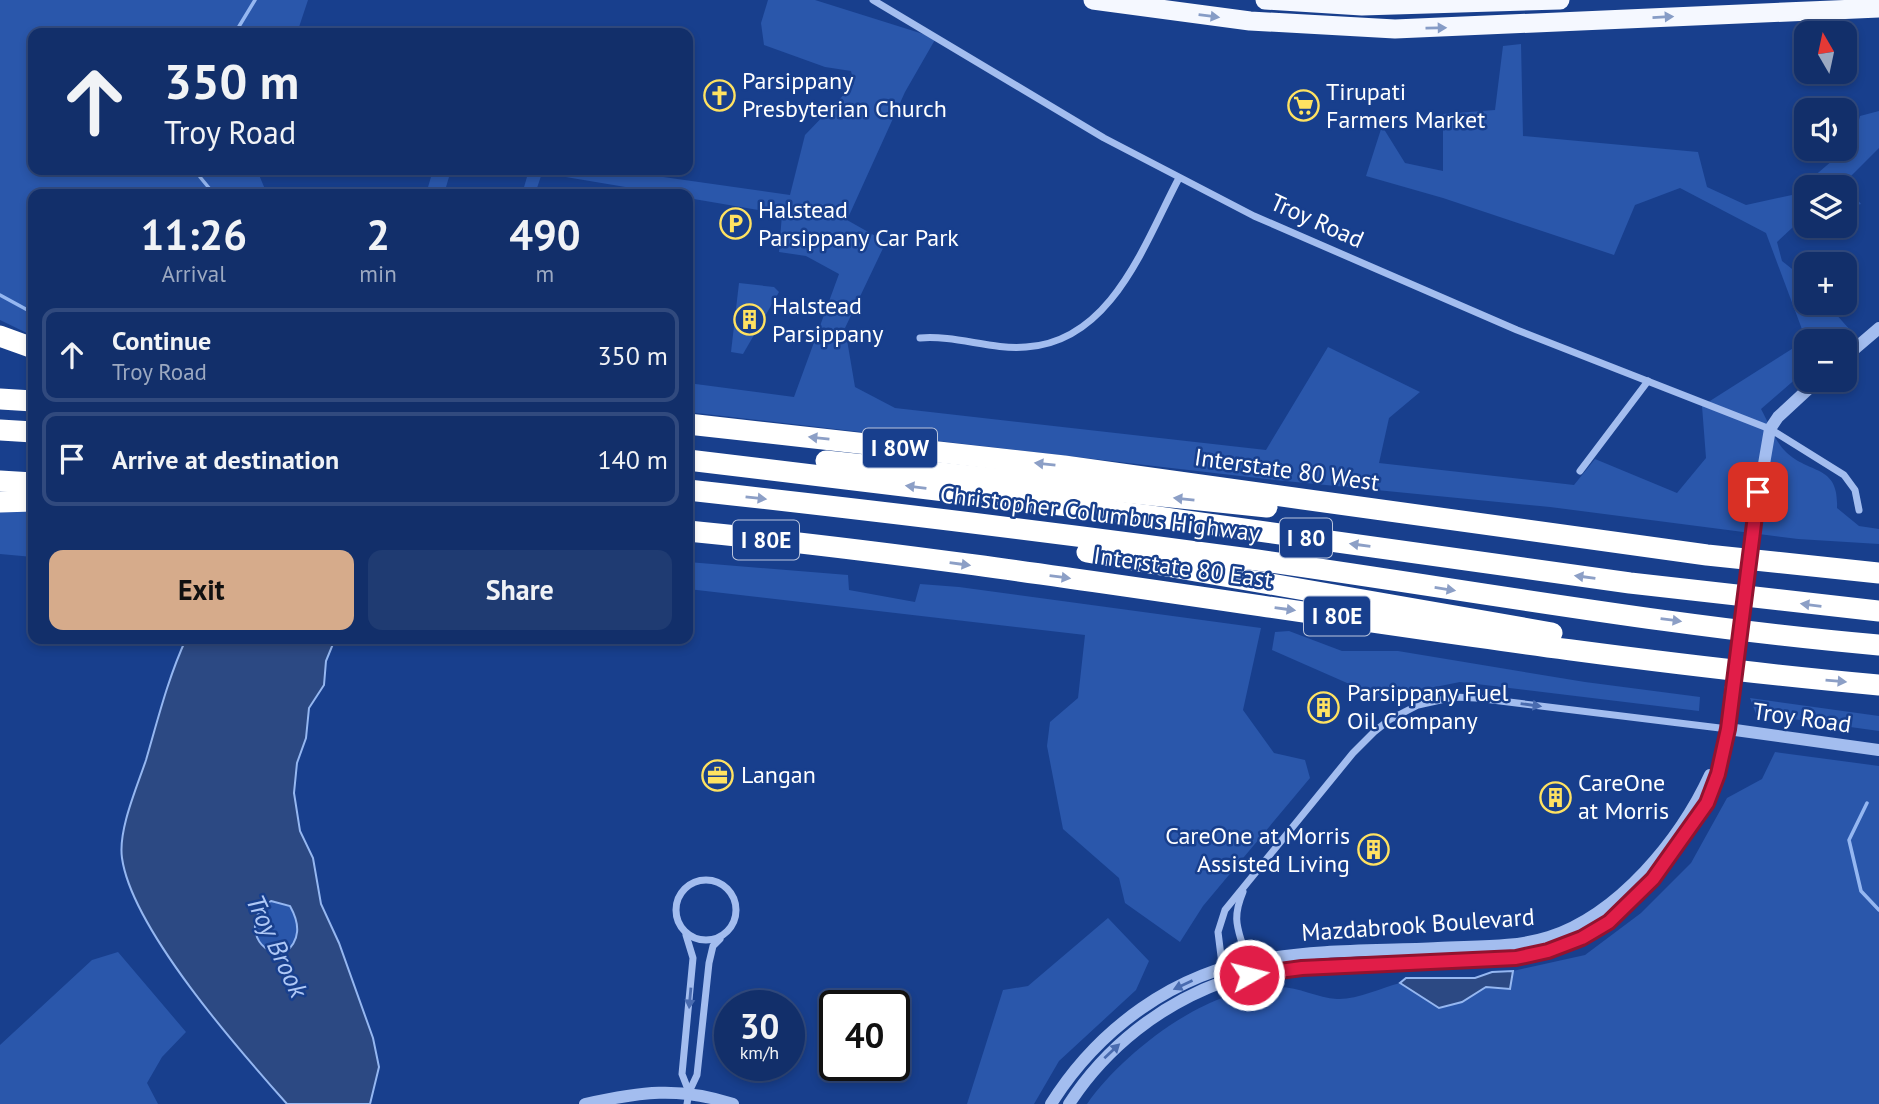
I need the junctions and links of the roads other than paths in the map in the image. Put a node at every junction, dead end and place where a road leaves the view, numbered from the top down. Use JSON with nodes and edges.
{"nodes":[{"id":1,"x":873,"y":0,"type":"edge"},
{"id":2,"x":1093,"y":0,"type":"edge"},
{"id":3,"x":1265,"y":0,"type":"edge"},
{"id":4,"x":1560,"y":0,"type":"edge"},
{"id":5,"x":1530,"y":1,"type":"edge"},
{"id":6,"x":1879,"y":8,"type":"edge"},
{"id":7,"x":1180,"y":178,"type":"junction"},
{"id":8,"x":1879,"y":328,"type":"edge"},
{"id":9,"x":0,"y":336,"type":"edge"},
{"id":10,"x":920,"y":338,"type":"dead end"},
{"id":11,"x":28,"y":346,"type":"edge"},
{"id":12,"x":1857,"y":347,"type":"edge"},
{"id":13,"x":0,"y":350,"type":"edge"},
{"id":14,"x":28,"y":359,"type":"edge"},
{"id":15,"x":1647,"y":381,"type":"junction"},
{"id":16,"x":1805,"y":392,"type":"edge"},
{"id":17,"x":0,"y":399,"type":"edge"},
{"id":18,"x":28,"y":401,"type":"edge"},
{"id":19,"x":693,"y":425,"type":"edge"},
{"id":20,"x":1770,"y":429,"type":"junction"},
{"id":21,"x":0,"y":430,"type":"edge"},
{"id":22,"x":28,"y":432,"type":"edge"},
{"id":23,"x":693,"y":460,"type":"edge"},
{"id":24,"x":732,"y":464,"type":"junction"},
{"id":25,"x":1580,"y":471,"type":"dead end"},
{"id":26,"x":0,"y":481,"type":"edge"},
{"id":27,"x":28,"y":483,"type":"edge"},
{"id":28,"x":693,"y":491,"type":"edge"},
{"id":29,"x":28,"y":501,"type":"edge"},
{"id":30,"x":0,"y":502,"type":"edge"},
{"id":31,"x":1859,"y":510,"type":"dead end"},
{"id":32,"x":941,"y":519,"type":"junction"},
{"id":33,"x":693,"y":532,"type":"edge"},
{"id":34,"x":1569,"y":535,"type":"junction"},
{"id":35,"x":1879,"y":573,"type":"edge"},
{"id":36,"x":1879,"y":611,"type":"edge"},
{"id":37,"x":1879,"y":645,"type":"edge"},
{"id":38,"x":1683,"y":662,"type":"junction"},
{"id":39,"x":1879,"y":685,"type":"edge"},
{"id":40,"x":1728,"y":729,"type":"junction"},
{"id":41,"x":1879,"y":750,"type":"edge"},
{"id":42,"x":1246,"y":885,"type":"junction"},
{"id":43,"x":684,"y":932,"type":"junction"},
{"id":44,"x":722,"y":936,"type":"junction"},
{"id":45,"x":1248,"y":968,"type":"junction"},
{"id":46,"x":1224,"y":974,"type":"junction"},
{"id":47,"x":688,"y":1098,"type":"edge"},
{"id":48,"x":585,"y":1104,"type":"edge"},
{"id":49,"x":733,"y":1104,"type":"edge"},
{"id":50,"x":1051,"y":1104,"type":"edge"},
{"id":51,"x":1069,"y":1104,"type":"edge"}],
"edges":[{"from":1,"to":7,"type":"street","name":"Troy Road"},
{"from":2,"to":6,"type":"highway","one_way":true},
{"from":3,"to":5,"type":"highway"},
{"from":4,"to":5,"type":"highway"},
{"from":7,"to":10,"type":"street"},
{"from":7,"to":15,"type":"street","name":"Troy Road"},
{"from":8,"to":12,"type":"street"},
{"from":9,"to":11,"type":"highway"},
{"from":13,"to":14,"type":"highway"},
{"from":15,"to":20,"type":"street","name":"Troy Road"},
{"from":15,"to":25,"type":"street"},
{"from":16,"to":20,"type":"street"},
{"from":17,"to":18,"type":"highway"},
{"from":34,"to":19,"type":"highway","name":"Interstate 80 West","number":"I 80W","one_way":true},
{"from":20,"to":31,"type":"street","name":"Troy Road"},
{"from":20,"to":40,"type":"street","name":"Troy Road","bridge":true},
{"from":21,"to":22,"type":"highway"},
{"from":23,"to":24,"type":"highway","name":"Christopher Columbus Highway","number":"I 80"},
{"from":34,"to":24,"type":"highway","one_way":true},
{"from":36,"to":24,"type":"highway","name":"Christopher Columbus Highway","number":"I 80","one_way":true},
{"from":26,"to":27,"type":"highway"},
{"from":28,"to":32,"type":"highway","name":"Christopher Columbus Highway","number":"I 80","one_way":true},
{"from":29,"to":30,"type":"highway"},
{"from":32,"to":37,"type":"highway","name":"Christopher Columbus Highway","number":"I 80","one_way":true},
{"from":32,"to":38,"type":"highway"},
{"from":33,"to":38,"type":"highway","name":"Interstate 80 East","number":"I 80E","one_way":true},
{"from":34,"to":35,"type":"highway","name":"Interstate 80 West","number":"I 80W"},
{"from":38,"to":39,"type":"highway","name":"Interstate 80 East","number":"I 80E","one_way":true},
{"from":40,"to":41,"type":"street","name":"Troy Road"},
{"from":42,"to":40,"type":"street","one_way":true},
{"from":40,"to":45,"type":"street","name":"Mazdabrook Boulevard"},
{"from":42,"to":45,"type":"street"},
{"from":42,"to":46,"type":"street"},
{"from":43,"to":44,"type":"street"},
{"from":43,"to":44,"type":"street"},
{"from":43,"to":47,"type":"street","one_way":true},
{"from":44,"to":47,"type":"street"},
{"from":45,"to":46,"type":"street","name":"Mazdabrook Boulevard"},
{"from":46,"to":50,"type":"street","one_way":true},
{"from":51,"to":46,"type":"street","one_way":true},
{"from":47,"to":48,"type":"street"},
{"from":47,"to":49,"type":"street"}]}
